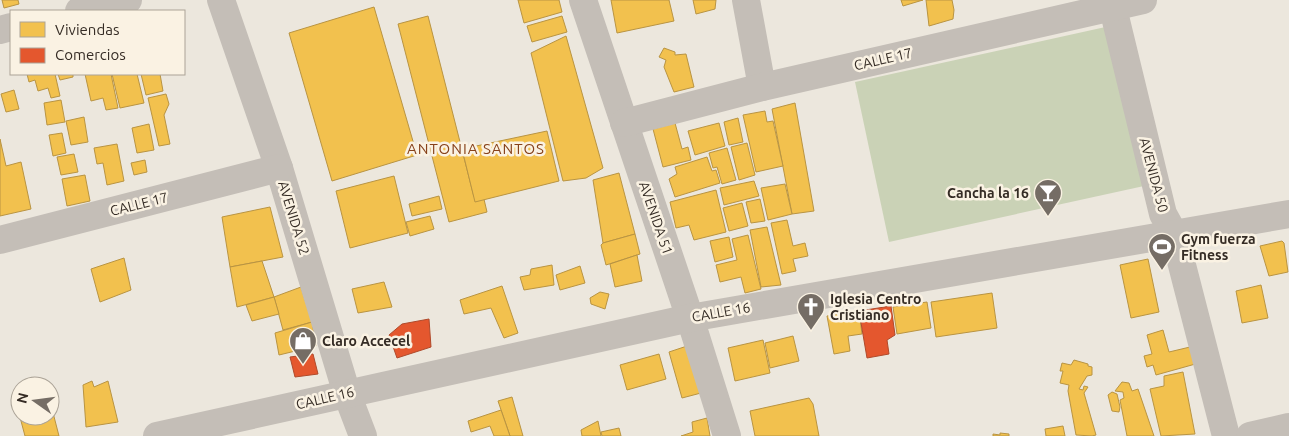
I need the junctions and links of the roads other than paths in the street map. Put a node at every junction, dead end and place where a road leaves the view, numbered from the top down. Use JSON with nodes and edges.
{"nodes":[{"id":1,"x":128,"y":0,"type":"edge"},
{"id":2,"x":221,"y":0,"type":"edge"},
{"id":3,"x":583,"y":0,"type":"edge"},
{"id":4,"x":746,"y":0,"type":"edge"},
{"id":5,"x":1143,"y":0,"type":"edge"},
{"id":6,"x":1112,"y":3,"type":"edge"},
{"id":7,"x":84,"y":10,"type":"edge"},
{"id":8,"x":762,"y":87,"type":"junction"},
{"id":9,"x":624,"y":122,"type":"junction"},
{"id":10,"x":279,"y":168,"type":"junction"},
{"id":11,"x":1289,"y":214,"type":"edge"},
{"id":12,"x":1174,"y":234,"type":"junction"},
{"id":13,"x":0,"y":240,"type":"edge"},
{"id":14,"x":690,"y":318,"type":"junction"},
{"id":15,"x":347,"y":394,"type":"junction"},
{"id":16,"x":1289,"y":427,"type":"edge"},
{"id":17,"x":158,"y":436,"type":"edge"},
{"id":18,"x":363,"y":436,"type":"edge"},
{"id":19,"x":727,"y":436,"type":"edge"},
{"id":20,"x":1226,"y":436,"type":"edge"},
{"id":21,"x":1250,"y":436,"type":"edge"}],
"edges":[{"from":1,"to":7,"type":"street"},
{"from":2,"to":10,"type":"street","name":"AVENIDA 52"},
{"from":3,"to":9,"type":"street","name":"AVENIDA 51"},
{"from":4,"to":8,"type":"street"},
{"from":5,"to":6,"type":"street","name":"CALLE 17"},
{"from":6,"to":8,"type":"street","name":"CALLE 17"},
{"from":6,"to":12,"type":"street","name":"AVENIDA 50"},
{"from":8,"to":9,"type":"street","name":"CALLE 17"},
{"from":9,"to":14,"type":"street","name":"AVENIDA 51"},
{"from":10,"to":13,"type":"street","name":"CALLE 17"},
{"from":10,"to":15,"type":"street","name":"AVENIDA 52"},
{"from":11,"to":12,"type":"street","name":"CALLE 16"},
{"from":12,"to":14,"type":"street","name":"CALLE 16"},
{"from":12,"to":20,"type":"street","name":"AVENIDA 50"},
{"from":14,"to":15,"type":"street","name":"CALLE 16"},
{"from":14,"to":19,"type":"street","name":"AVENIDA 51"},
{"from":15,"to":17,"type":"street","name":"CALLE 16"},
{"from":15,"to":18,"type":"street","name":"AVENIDA 52"},
{"from":16,"to":21,"type":"street"}]}
